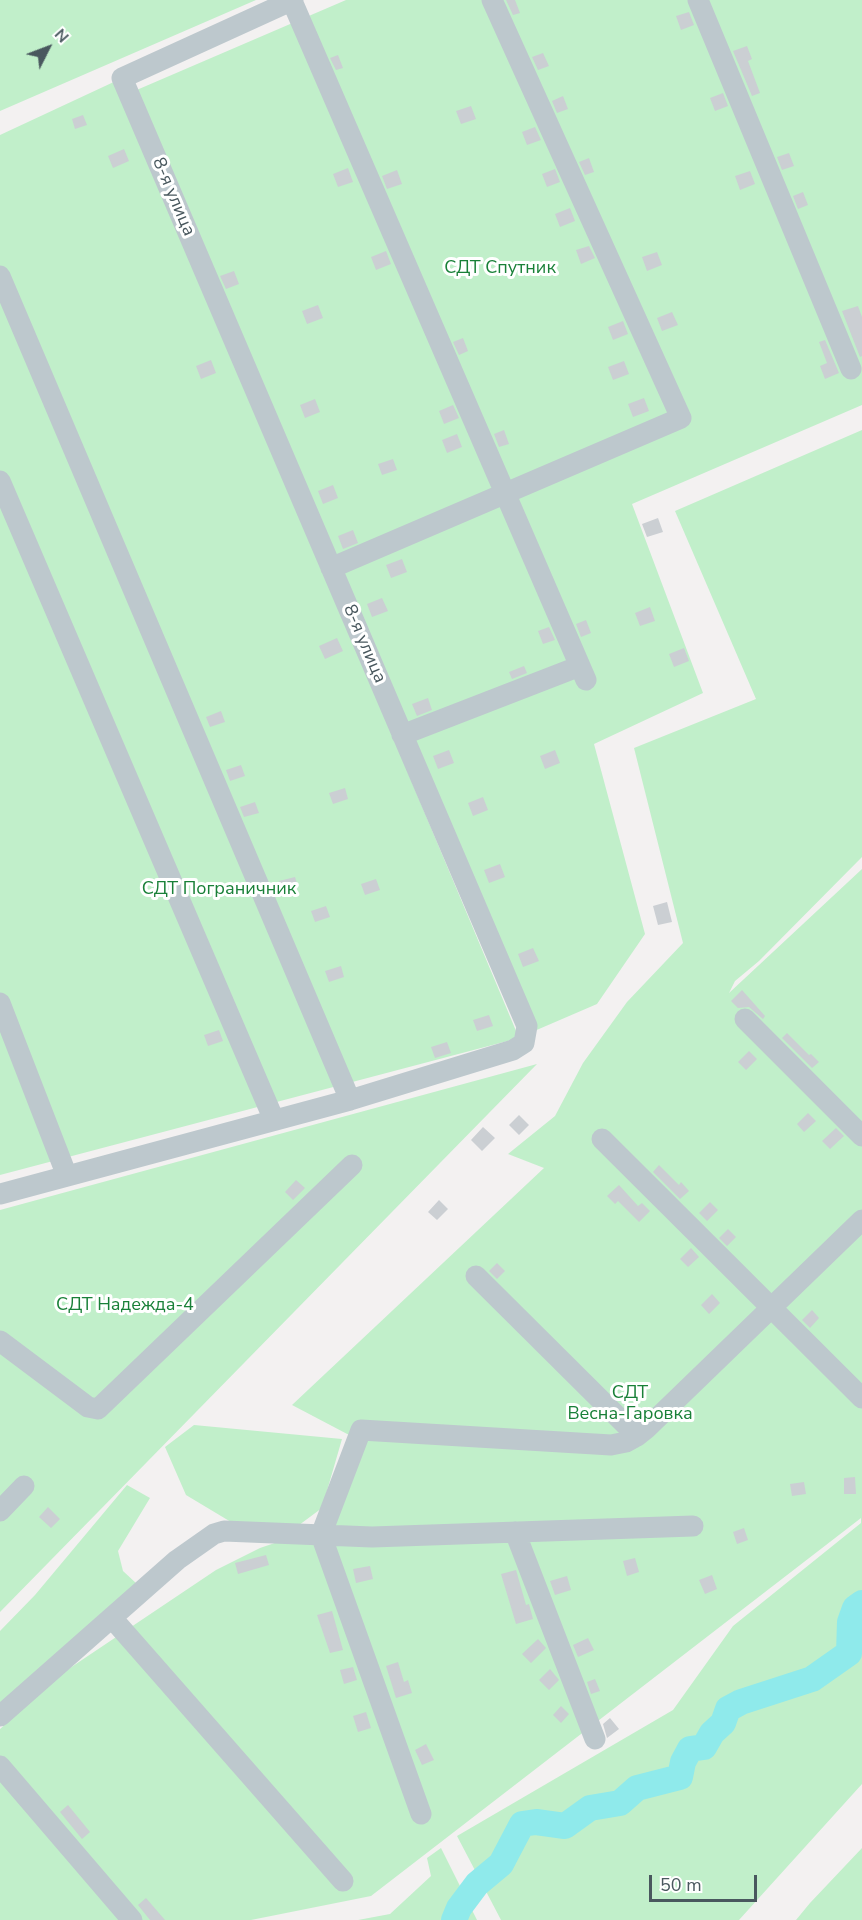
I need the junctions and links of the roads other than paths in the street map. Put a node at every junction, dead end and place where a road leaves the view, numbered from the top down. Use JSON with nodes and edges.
{"nodes":[{"id":1,"x":293,"y":0,"type":"edge"},
{"id":2,"x":492,"y":0,"type":"edge"},
{"id":3,"x":698,"y":0,"type":"edge"},
{"id":4,"x":0,"y":276,"type":"edge"},
{"id":5,"x":851,"y":369,"type":"dead end"},
{"id":6,"x":0,"y":481,"type":"edge"},
{"id":7,"x":506,"y":493,"type":"junction"},
{"id":8,"x":331,"y":567,"type":"junction"},
{"id":9,"x":402,"y":735,"type":"junction"},
{"id":10,"x":0,"y":1003,"type":"edge"},
{"id":11,"x":745,"y":1020,"type":"dead end"},
{"id":12,"x":350,"y":1100,"type":"junction"},
{"id":13,"x":274,"y":1120,"type":"junction"},
{"id":14,"x":862,"y":1136,"type":"edge"},
{"id":15,"x":602,"y":1139,"type":"dead end"},
{"id":16,"x":352,"y":1165,"type":"dead end"},
{"id":17,"x":67,"y":1176,"type":"junction"},
{"id":18,"x":0,"y":1194,"type":"edge"},
{"id":19,"x":862,"y":1220,"type":"edge"},
{"id":20,"x":476,"y":1276,"type":"dead end"},
{"id":21,"x":771,"y":1308,"type":"junction"},
{"id":22,"x":0,"y":1341,"type":"edge"},
{"id":23,"x":862,"y":1398,"type":"edge"},
{"id":24,"x":637,"y":1436,"type":"junction"},
{"id":25,"x":24,"y":1486,"type":"dead end"},
{"id":26,"x":0,"y":1511,"type":"edge"},
{"id":27,"x":693,"y":1526,"type":"dead end"},
{"id":28,"x":515,"y":1532,"type":"junction"},
{"id":29,"x":321,"y":1535,"type":"junction"},
{"id":30,"x":112,"y":1618,"type":"junction"},
{"id":31,"x":0,"y":1716,"type":"edge"},
{"id":32,"x":595,"y":1739,"type":"dead end"},
{"id":33,"x":0,"y":1766,"type":"edge"},
{"id":34,"x":421,"y":1814,"type":"dead end"},
{"id":35,"x":343,"y":1881,"type":"dead end"},
{"id":36,"x":132,"y":1920,"type":"edge"}],
"edges":[{"from":1,"to":7,"type":"street"},
{"from":1,"to":8,"type":"street","name":"8-я улица"},
{"from":2,"to":7,"type":"street"},
{"from":3,"to":5,"type":"street"},
{"from":4,"to":12,"type":"street"},
{"from":6,"to":13,"type":"street"},
{"from":7,"to":8,"type":"street"},
{"from":7,"to":9,"type":"street"},
{"from":8,"to":9,"type":"street","name":"8-я улица"},
{"from":9,"to":12,"type":"street","name":"8-я улица"},
{"from":10,"to":17,"type":"street"},
{"from":11,"to":14,"type":"street"},
{"from":12,"to":13,"type":"street","name":"8-я улица"},
{"from":13,"to":17,"type":"street","name":"8-я улица"},
{"from":15,"to":21,"type":"street"},
{"from":16,"to":22,"type":"street"},
{"from":17,"to":18,"type":"street","name":"8-я улица"},
{"from":19,"to":21,"type":"street"},
{"from":20,"to":24,"type":"street"},
{"from":21,"to":23,"type":"street"},
{"from":21,"to":24,"type":"street"},
{"from":24,"to":29,"type":"street"},
{"from":25,"to":26,"type":"street"},
{"from":27,"to":28,"type":"street"},
{"from":28,"to":29,"type":"street"},
{"from":28,"to":32,"type":"street"},
{"from":29,"to":30,"type":"street"},
{"from":29,"to":34,"type":"street"},
{"from":30,"to":31,"type":"street"},
{"from":30,"to":35,"type":"street"},
{"from":33,"to":36,"type":"street"}]}
